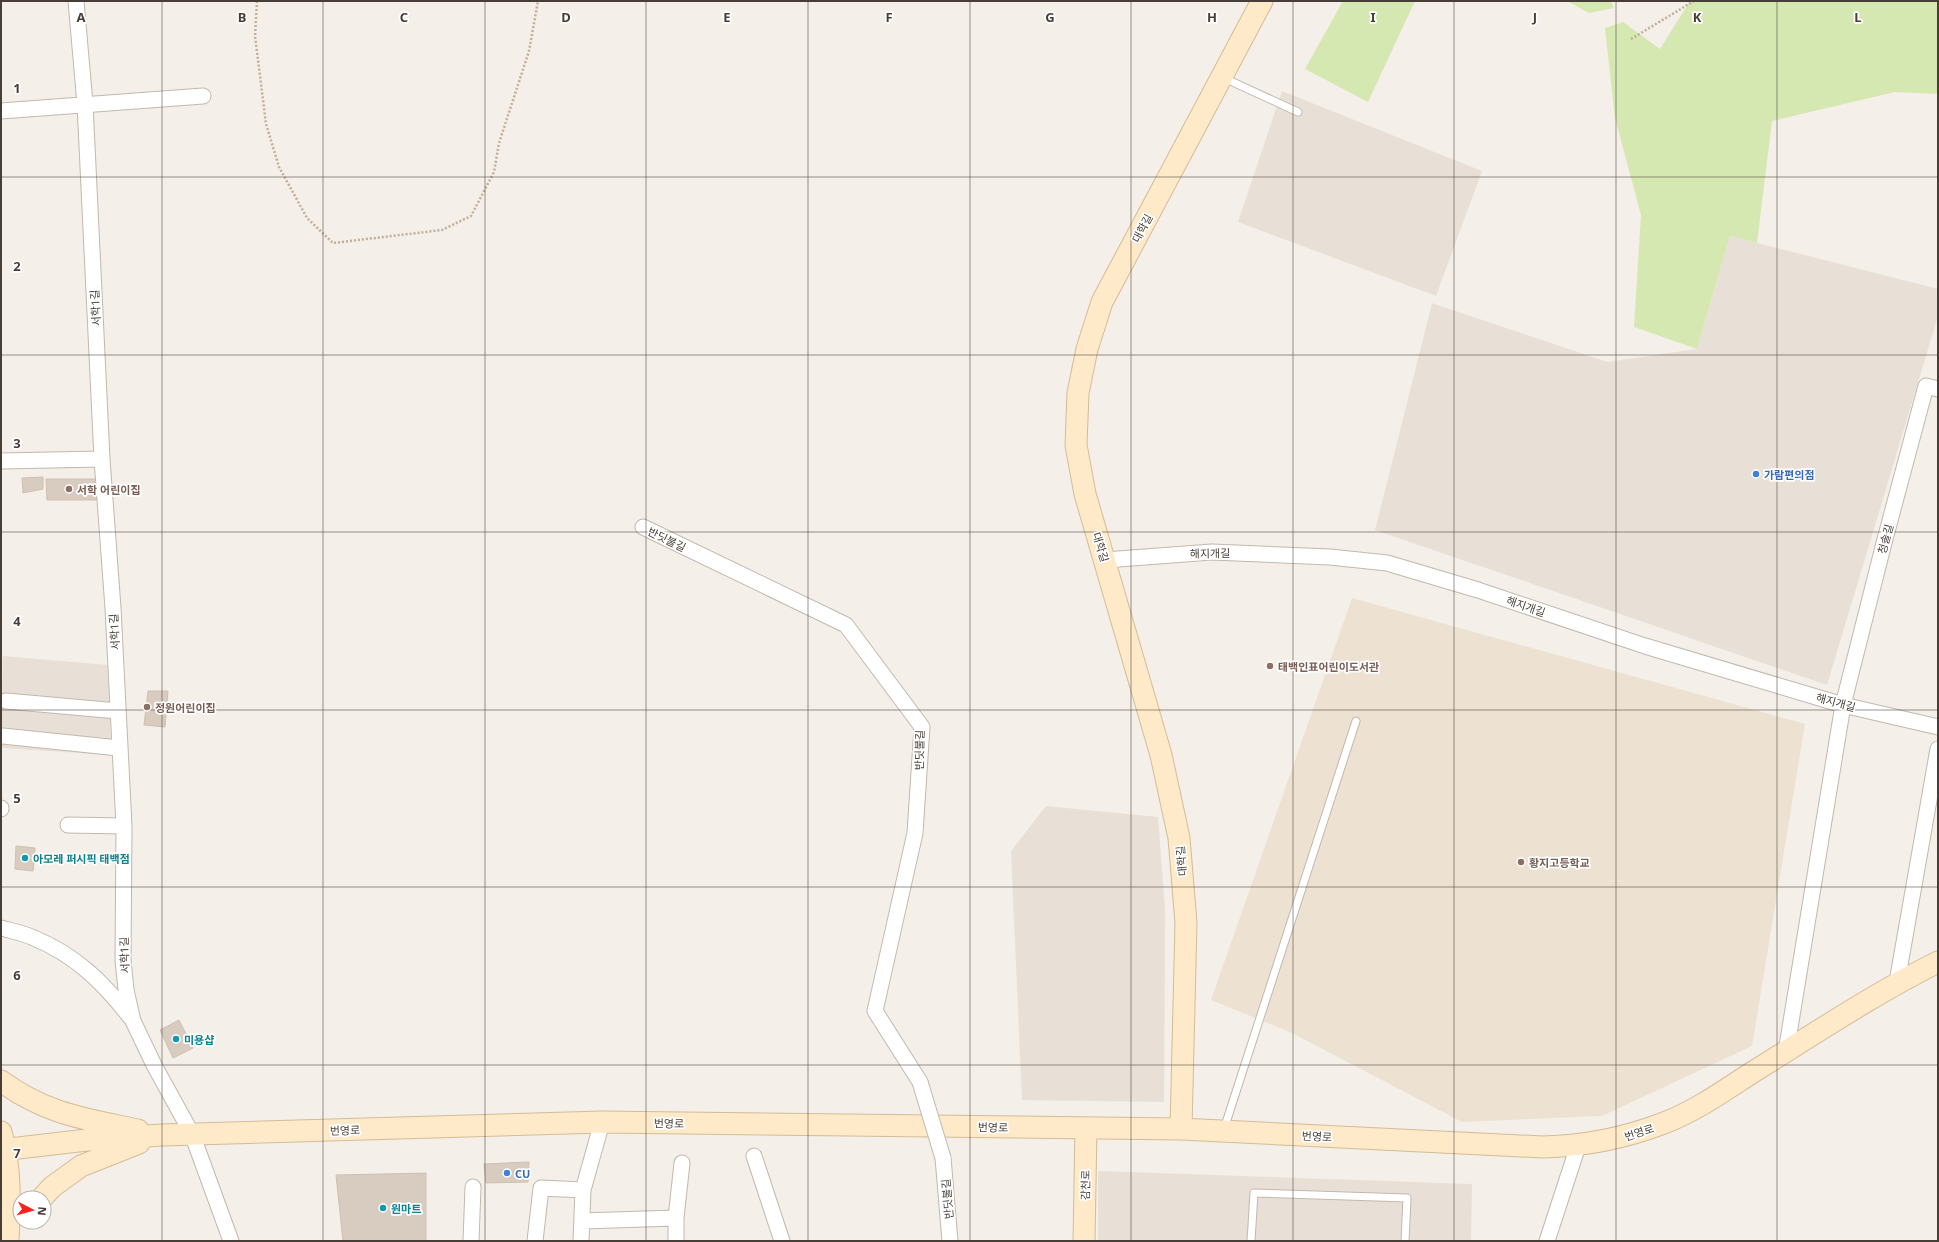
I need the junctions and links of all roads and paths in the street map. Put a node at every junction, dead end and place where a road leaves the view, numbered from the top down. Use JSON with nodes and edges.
{"nodes":[{"id":1,"x":76,"y":1,"type":"edge"},
{"id":2,"x":257,"y":1,"type":"edge"},
{"id":3,"x":538,"y":1,"type":"edge"},
{"id":4,"x":1262,"y":1,"type":"edge"},
{"id":5,"x":1694,"y":1,"type":"edge"},
{"id":6,"x":1630,"y":39,"type":"dead end"},
{"id":7,"x":1222,"y":77,"type":"junction"},
{"id":8,"x":203,"y":96,"type":"dead end"},
{"id":9,"x":85,"y":104,"type":"junction"},
{"id":10,"x":1,"y":111,"type":"edge"},
{"id":11,"x":1298,"y":112,"type":"dead end"},
{"id":12,"x":1938,"y":389,"type":"edge"},
{"id":13,"x":102,"y":459,"type":"junction"},
{"id":14,"x":1,"y":461,"type":"edge"},
{"id":15,"x":643,"y":527,"type":"dead end"},
{"id":16,"x":1105,"y":560,"type":"junction"},
{"id":17,"x":6,"y":701,"type":"dead end"},
{"id":18,"x":1843,"y":705,"type":"junction"},
{"id":19,"x":118,"y":711,"type":"junction"},
{"id":20,"x":1356,"y":721,"type":"dead end"},
{"id":21,"x":1938,"y":727,"type":"edge"},
{"id":22,"x":3,"y":736,"type":"dead end"},
{"id":23,"x":119,"y":748,"type":"junction"},
{"id":24,"x":1938,"y":749,"type":"edge"},
{"id":25,"x":68,"y":825,"type":"dead end"},
{"id":26,"x":124,"y":826,"type":"junction"},
{"id":27,"x":1,"y":928,"type":"edge"},
{"id":28,"x":1938,"y":962,"type":"edge"},
{"id":29,"x":1897,"y":982,"type":"junction"},
{"id":30,"x":133,"y":1021,"type":"junction"},
{"id":31,"x":1786,"y":1052,"type":"junction"},
{"id":32,"x":1,"y":1081,"type":"edge"},
{"id":33,"x":602,"y":1122,"type":"junction"},
{"id":34,"x":1086,"y":1128,"type":"junction"},
{"id":35,"x":1181,"y":1129,"type":"junction"},
{"id":36,"x":1224,"y":1131,"type":"junction"},
{"id":37,"x":192,"y":1134,"type":"junction"},
{"id":38,"x":162,"y":1135,"type":"junction"},
{"id":39,"x":3,"y":1144,"type":"edge"},
{"id":40,"x":1578,"y":1146,"type":"junction"},
{"id":41,"x":754,"y":1156,"type":"dead end"},
{"id":42,"x":682,"y":1163,"type":"dead end"},
{"id":43,"x":473,"y":1186,"type":"dead end"},
{"id":44,"x":49,"y":1190,"type":"edge"},
{"id":45,"x":584,"y":1190,"type":"junction"},
{"id":46,"x":676,"y":1218,"type":"junction"},
{"id":47,"x":582,"y":1221,"type":"junction"},
{"id":48,"x":22,"y":1230,"type":"edge"},
{"id":49,"x":8,"y":1241,"type":"edge"},
{"id":50,"x":18,"y":1241,"type":"edge"},
{"id":51,"x":231,"y":1241,"type":"edge"},
{"id":52,"x":471,"y":1241,"type":"edge"},
{"id":53,"x":535,"y":1241,"type":"edge"},
{"id":54,"x":581,"y":1241,"type":"edge"},
{"id":55,"x":676,"y":1241,"type":"edge"},
{"id":56,"x":782,"y":1241,"type":"edge"},
{"id":57,"x":950,"y":1241,"type":"edge"},
{"id":58,"x":1084,"y":1241,"type":"edge"},
{"id":59,"x":1251,"y":1241,"type":"edge"},
{"id":60,"x":1405,"y":1241,"type":"edge"},
{"id":61,"x":1547,"y":1241,"type":"edge"}],
"edges":[{"from":1,"to":9,"type":"street","name":"서학1길"},
{"from":2,"to":3,"type":"path"},
{"from":4,"to":7,"type":"street","name":"대학길"},
{"from":5,"to":6,"type":"path"},
{"from":7,"to":11,"type":"lane"},
{"from":7,"to":16,"type":"street","name":"대학길"},
{"from":8,"to":9,"type":"street"},
{"from":9,"to":10,"type":"street"},
{"from":9,"to":13,"type":"street","name":"서학1길"},
{"from":12,"to":18,"type":"street","name":"청솔길"},
{"from":13,"to":14,"type":"street"},
{"from":13,"to":19,"type":"street","name":"서학1길"},
{"from":15,"to":57,"type":"street","name":"반딧불길","bridge":true},
{"from":16,"to":18,"type":"street","name":"해지개길"},
{"from":16,"to":35,"type":"street","name":"대학길"},
{"from":17,"to":19,"type":"street"},
{"from":18,"to":21,"type":"street","name":"해지개길"},
{"from":18,"to":31,"type":"street"},
{"from":19,"to":23,"type":"street","name":"서학1길"},
{"from":20,"to":36,"type":"lane"},
{"from":22,"to":23,"type":"street"},
{"from":23,"to":26,"type":"street","name":"서학1길"},
{"from":24,"to":29,"type":"street"},
{"from":25,"to":26,"type":"street"},
{"from":26,"to":30,"type":"street","name":"서학1길"},
{"from":27,"to":30,"type":"street"},
{"from":28,"to":29,"type":"street","name":"번영로"},
{"from":29,"to":31,"type":"street","name":"번영로"},
{"from":30,"to":37,"type":"street","name":"서학1길"},
{"from":31,"to":40,"type":"street","name":"번영로"},
{"from":32,"to":38,"type":"street"},
{"from":33,"to":34,"type":"street","name":"번영로"},
{"from":33,"to":37,"type":"street","name":"번영로"},
{"from":33,"to":45,"type":"street"},
{"from":34,"to":35,"type":"street","name":"번영로"},
{"from":34,"to":58,"type":"street","name":"감천로"},
{"from":35,"to":36,"type":"street","name":"번영로"},
{"from":36,"to":40,"type":"street","name":"번영로"},
{"from":37,"to":38,"type":"street","name":"번영로"},
{"from":37,"to":51,"type":"street","name":"서학1길"},
{"from":38,"to":39,"type":"street","name":"번영로"},
{"from":38,"to":44,"type":"street"},
{"from":39,"to":49,"type":"street"},
{"from":40,"to":61,"type":"street"},
{"from":41,"to":56,"type":"street"},
{"from":42,"to":46,"type":"street"},
{"from":43,"to":52,"type":"street"},
{"from":45,"to":47,"type":"street"},
{"from":45,"to":53,"type":"street"},
{"from":46,"to":47,"type":"street"},
{"from":46,"to":55,"type":"street"},
{"from":47,"to":54,"type":"street"},
{"from":48,"to":50,"type":"street"},
{"from":59,"to":60,"type":"lane"}]}
